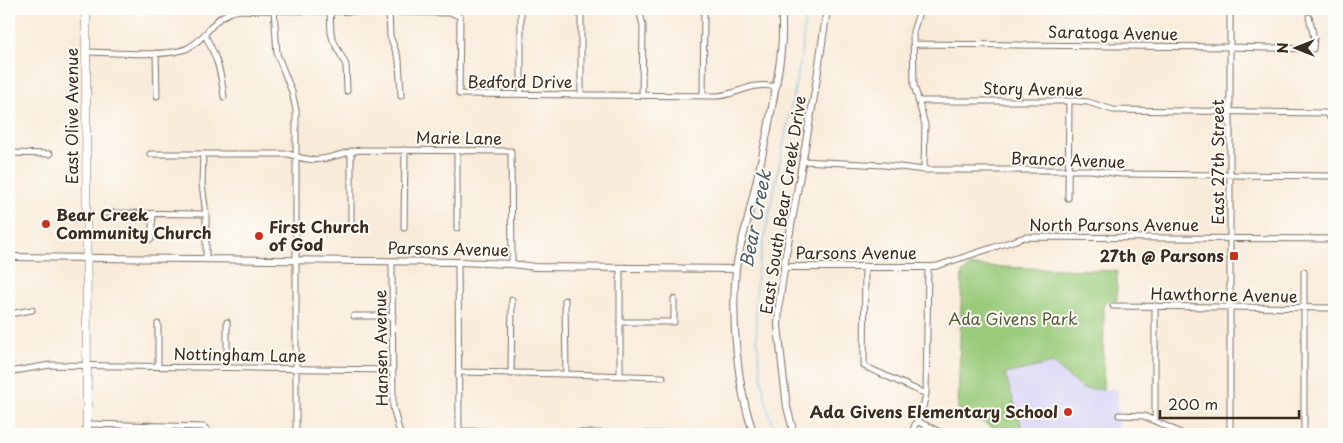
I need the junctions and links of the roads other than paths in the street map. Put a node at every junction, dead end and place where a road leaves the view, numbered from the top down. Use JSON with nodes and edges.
{"nodes":[{"id":1,"x":86,"y":9,"type":"edge"},
{"id":2,"x":274,"y":9,"type":"edge"},
{"id":3,"x":521,"y":9,"type":"edge"},
{"id":4,"x":581,"y":9,"type":"edge"},
{"id":5,"x":639,"y":9,"type":"edge"},
{"id":6,"x":781,"y":9,"type":"edge"},
{"id":7,"x":827,"y":9,"type":"edge"},
{"id":8,"x":920,"y":9,"type":"edge"},
{"id":9,"x":1230,"y":9,"type":"edge"},
{"id":10,"x":389,"y":11,"type":"edge"},
{"id":11,"x":704,"y":11,"type":"dead end"},
{"id":12,"x":330,"y":12,"type":"junction"},
{"id":13,"x":1309,"y":17,"type":"dead end"},
{"id":14,"x":205,"y":35,"type":"junction"},
{"id":15,"x":913,"y":44,"type":"junction"},
{"id":16,"x":1230,"y":47,"type":"junction"},
{"id":17,"x":86,"y":52,"type":"junction"},
{"id":18,"x":156,"y":53,"type":"junction"},
{"id":19,"x":776,"y":87,"type":"junction"},
{"id":20,"x":347,"y":90,"type":"dead end"},
{"id":21,"x":521,"y":94,"type":"junction"},
{"id":22,"x":581,"y":95,"type":"junction"},
{"id":23,"x":642,"y":95,"type":"junction"},
{"id":24,"x":157,"y":96,"type":"dead end"},
{"id":25,"x":401,"y":96,"type":"dead end"},
{"id":26,"x":703,"y":96,"type":"junction"},
{"id":27,"x":224,"y":97,"type":"dead end"},
{"id":28,"x":918,"y":101,"type":"junction"},
{"id":29,"x":1070,"y":101,"type":"junction"},
{"id":30,"x":1230,"y":110,"type":"junction"},
{"id":31,"x":1334,"y":126,"type":"edge"},
{"id":32,"x":405,"y":150,"type":"junction"},
{"id":33,"x":351,"y":151,"type":"junction"},
{"id":34,"x":457,"y":151,"type":"junction"},
{"id":35,"x":9,"y":153,"type":"edge"},
{"id":36,"x":50,"y":154,"type":"dead end"},
{"id":37,"x":150,"y":154,"type":"dead end"},
{"id":38,"x":203,"y":154,"type":"junction"},
{"id":39,"x":296,"y":157,"type":"junction"},
{"id":40,"x":802,"y":161,"type":"junction"},
{"id":41,"x":924,"y":170,"type":"junction"},
{"id":42,"x":1068,"y":170,"type":"junction"},
{"id":43,"x":1230,"y":175,"type":"junction"},
{"id":44,"x":1334,"y":176,"type":"edge"},
{"id":45,"x":1068,"y":198,"type":"dead end"},
{"id":46,"x":106,"y":213,"type":"dead end"},
{"id":47,"x":152,"y":214,"type":"junction"},
{"id":48,"x":206,"y":214,"type":"junction"},
{"id":49,"x":351,"y":227,"type":"dead end"},
{"id":50,"x":404,"y":228,"type":"dead end"},
{"id":51,"x":458,"y":228,"type":"dead end"},
{"id":52,"x":1230,"y":238,"type":"junction"},
{"id":53,"x":152,"y":239,"type":"dead end"},
{"id":54,"x":1334,"y":239,"type":"edge"},
{"id":55,"x":86,"y":256,"type":"junction"},
{"id":56,"x":9,"y":257,"type":"edge"},
{"id":57,"x":206,"y":259,"type":"junction"},
{"id":58,"x":297,"y":260,"type":"junction"},
{"id":59,"x":392,"y":261,"type":"junction"},
{"id":60,"x":458,"y":262,"type":"junction"},
{"id":61,"x":512,"y":264,"type":"junction"},
{"id":62,"x":865,"y":266,"type":"junction"},
{"id":63,"x":784,"y":267,"type":"junction"},
{"id":64,"x":928,"y":267,"type":"junction"},
{"id":65,"x":620,"y":268,"type":"junction"},
{"id":66,"x":736,"y":269,"type":"junction"},
{"id":67,"x":1304,"y":272,"type":"dead end"},
{"id":68,"x":674,"y":299,"type":"dead end"},
{"id":69,"x":512,"y":300,"type":"dead end"},
{"id":70,"x":565,"y":300,"type":"dead end"},
{"id":71,"x":1114,"y":306,"type":"dead end"},
{"id":72,"x":1155,"y":306,"type":"junction"},
{"id":73,"x":1230,"y":308,"type":"junction"},
{"id":74,"x":1304,"y":308,"type":"junction"},
{"id":75,"x":1334,"y":308,"type":"edge"},
{"id":76,"x":32,"y":310,"type":"dead end"},
{"id":77,"x":9,"y":314,"type":"edge"},
{"id":78,"x":354,"y":316,"type":"dead end"},
{"id":79,"x":393,"y":316,"type":"junction"},
{"id":80,"x":227,"y":322,"type":"dead end"},
{"id":81,"x":620,"y":322,"type":"junction"},
{"id":82,"x":158,"y":324,"type":"dead end"},
{"id":83,"x":86,"y":366,"type":"junction"},
{"id":84,"x":158,"y":366,"type":"junction"},
{"id":85,"x":227,"y":367,"type":"junction"},
{"id":86,"x":296,"y":369,"type":"junction"},
{"id":87,"x":393,"y":370,"type":"junction"},
{"id":88,"x":9,"y":372,"type":"edge"},
{"id":89,"x":458,"y":372,"type":"junction"},
{"id":90,"x":512,"y":374,"type":"junction"},
{"id":91,"x":566,"y":374,"type":"junction"},
{"id":92,"x":620,"y":376,"type":"junction"},
{"id":93,"x":663,"y":377,"type":"dead end"},
{"id":94,"x":926,"y":394,"type":"junction"},
{"id":95,"x":1119,"y":415,"type":"dead end"},
{"id":96,"x":917,"y":421,"type":"junction"},
{"id":97,"x":1156,"y":421,"type":"junction"},
{"id":98,"x":87,"y":424,"type":"junction"},
{"id":99,"x":148,"y":425,"type":"junction"},
{"id":100,"x":459,"y":433,"type":"edge"},
{"id":101,"x":518,"y":433,"type":"edge"},
{"id":102,"x":572,"y":433,"type":"edge"},
{"id":103,"x":87,"y":434,"type":"edge"},
{"id":104,"x":148,"y":434,"type":"edge"},
{"id":105,"x":209,"y":434,"type":"edge"},
{"id":106,"x":296,"y":434,"type":"edge"},
{"id":107,"x":400,"y":434,"type":"edge"},
{"id":108,"x":628,"y":434,"type":"edge"},
{"id":109,"x":662,"y":434,"type":"edge"},
{"id":110,"x":754,"y":434,"type":"edge"},
{"id":111,"x":794,"y":434,"type":"edge"},
{"id":112,"x":911,"y":434,"type":"edge"},
{"id":113,"x":944,"y":434,"type":"edge"},
{"id":114,"x":1183,"y":434,"type":"edge"},
{"id":115,"x":1230,"y":434,"type":"edge"},
{"id":116,"x":1304,"y":434,"type":"edge"}],
"edges":[{"from":1,"to":17,"type":"main road","name":"East Olive Avenue"},
{"from":2,"to":12,"type":"street","name":"Bedford Drive"},
{"from":2,"to":14,"type":"street","name":"Bedford Drive"},
{"from":2,"to":39,"type":"street"},
{"from":3,"to":21,"type":"street"},
{"from":4,"to":22,"type":"street"},
{"from":5,"to":23,"type":"street"},
{"from":6,"to":19,"type":"street"},
{"from":7,"to":40,"type":"street","name":"East South Bear Creek Drive"},
{"from":8,"to":15,"type":"street"},
{"from":9,"to":16,"type":"street","name":"East 27th Street"},
{"from":10,"to":12,"type":"street","name":"Bedford Drive"},
{"from":10,"to":21,"type":"street","name":"Bedford Drive"},
{"from":10,"to":25,"type":"street"},
{"from":11,"to":26,"type":"street"},
{"from":12,"to":20,"type":"street"},
{"from":13,"to":16,"type":"street","name":"Saratoga Avenue"},
{"from":14,"to":18,"type":"street","name":"Bedford Drive"},
{"from":14,"to":27,"type":"street"},
{"from":15,"to":16,"type":"street","name":"Saratoga Avenue"},
{"from":15,"to":28,"type":"street"},
{"from":16,"to":30,"type":"street","name":"East 27th Street"},
{"from":17,"to":18,"type":"street","name":"Bedford Drive"},
{"from":17,"to":55,"type":"main road","name":"East Olive Avenue"},
{"from":18,"to":24,"type":"street"},
{"from":19,"to":26,"type":"street","name":"Bedford Drive"},
{"from":19,"to":66,"type":"street"},
{"from":21,"to":22,"type":"street","name":"Bedford Drive"},
{"from":22,"to":23,"type":"street","name":"Bedford Drive"},
{"from":23,"to":26,"type":"street","name":"Bedford Drive"},
{"from":28,"to":29,"type":"street","name":"Story Avenue"},
{"from":28,"to":41,"type":"street"},
{"from":29,"to":30,"type":"street","name":"Story Avenue"},
{"from":29,"to":42,"type":"street"},
{"from":30,"to":31,"type":"street","name":"Story Avenue"},
{"from":30,"to":43,"type":"street","name":"East 27th Street"},
{"from":32,"to":33,"type":"street","name":"Marie Lane"},
{"from":32,"to":34,"type":"street","name":"Marie Lane"},
{"from":32,"to":50,"type":"street"},
{"from":33,"to":39,"type":"street","name":"Marie Lane"},
{"from":33,"to":49,"type":"street"},
{"from":34,"to":51,"type":"street"},
{"from":34,"to":61,"type":"street","name":"Marie Lane"},
{"from":35,"to":36,"type":"street"},
{"from":37,"to":38,"type":"street","name":"Marie Lane"},
{"from":38,"to":39,"type":"street","name":"Marie Lane"},
{"from":38,"to":48,"type":"street"},
{"from":39,"to":58,"type":"street"},
{"from":40,"to":41,"type":"street","name":"Branco Avenue"},
{"from":40,"to":63,"type":"street","name":"East South Bear Creek Drive"},
{"from":41,"to":42,"type":"street","name":"Branco Avenue"},
{"from":42,"to":43,"type":"street","name":"Branco Avenue"},
{"from":42,"to":45,"type":"street"},
{"from":43,"to":44,"type":"street","name":"Branco Avenue"},
{"from":43,"to":52,"type":"street","name":"East 27th Street"},
{"from":46,"to":47,"type":"street"},
{"from":47,"to":48,"type":"street"},
{"from":47,"to":53,"type":"street"},
{"from":48,"to":57,"type":"street"},
{"from":52,"to":54,"type":"street","name":"North Parsons Avenue"},
{"from":52,"to":64,"type":"street","name":"North Parsons Avenue"},
{"from":52,"to":73,"type":"street","name":"East 27th Street"},
{"from":55,"to":56,"type":"street","name":"Parsons Avenue"},
{"from":55,"to":57,"type":"street","name":"Parsons Avenue"},
{"from":55,"to":83,"type":"main road","name":"East Olive Avenue"},
{"from":57,"to":58,"type":"street","name":"Parsons Avenue"},
{"from":58,"to":59,"type":"street","name":"Parsons Avenue"},
{"from":58,"to":86,"type":"street"},
{"from":59,"to":60,"type":"street","name":"Parsons Avenue"},
{"from":59,"to":79,"type":"street","name":"Hansen Avenue"},
{"from":60,"to":61,"type":"street","name":"Parsons Avenue"},
{"from":60,"to":89,"type":"street"},
{"from":61,"to":65,"type":"street","name":"Parsons Avenue"},
{"from":62,"to":63,"type":"street","name":"Parsons Avenue"},
{"from":62,"to":64,"type":"street","name":"Parsons Avenue"},
{"from":62,"to":94,"type":"street"},
{"from":63,"to":111,"type":"street","name":"East South Bear Creek Drive"},
{"from":64,"to":94,"type":"street"},
{"from":65,"to":66,"type":"street","name":"Parsons Avenue"},
{"from":65,"to":81,"type":"street"},
{"from":66,"to":110,"type":"street"},
{"from":67,"to":74,"type":"street"},
{"from":68,"to":81,"type":"street"},
{"from":69,"to":90,"type":"street"},
{"from":70,"to":91,"type":"street"},
{"from":71,"to":72,"type":"street","name":"Hawthorne Avenue"},
{"from":72,"to":73,"type":"street","name":"Hawthorne Avenue"},
{"from":72,"to":97,"type":"street"},
{"from":73,"to":74,"type":"street","name":"Hawthorne Avenue"},
{"from":73,"to":115,"type":"street","name":"East 27th Street"},
{"from":74,"to":75,"type":"street","name":"Hawthorne Avenue"},
{"from":74,"to":116,"type":"street"},
{"from":76,"to":77,"type":"street"},
{"from":78,"to":79,"type":"street"},
{"from":79,"to":87,"type":"street","name":"Hansen Avenue"},
{"from":80,"to":85,"type":"street"},
{"from":81,"to":92,"type":"street"},
{"from":82,"to":84,"type":"street"},
{"from":83,"to":84,"type":"street","name":"Nottingham Lane"},
{"from":83,"to":88,"type":"street","name":"Nottingham Lane"},
{"from":83,"to":98,"type":"main road","name":"East Olive Avenue"},
{"from":84,"to":85,"type":"street","name":"Nottingham Lane"},
{"from":85,"to":86,"type":"street","name":"Nottingham Lane"},
{"from":86,"to":87,"type":"street","name":"Nottingham Lane"},
{"from":86,"to":106,"type":"street"},
{"from":87,"to":107,"type":"street","name":"Hansen Avenue"},
{"from":89,"to":90,"type":"street"},
{"from":89,"to":100,"type":"street"},
{"from":90,"to":91,"type":"street"},
{"from":91,"to":92,"type":"street"},
{"from":92,"to":93,"type":"street"},
{"from":94,"to":96,"type":"street"},
{"from":95,"to":97,"type":"street"},
{"from":96,"to":112,"type":"street"},
{"from":96,"to":113,"type":"street"},
{"from":97,"to":114,"type":"street"},
{"from":98,"to":99,"type":"street"},
{"from":98,"to":103,"type":"main road","name":"East Olive Avenue"},
{"from":99,"to":104,"type":"street"},
{"from":99,"to":105,"type":"street"},
{"from":100,"to":101,"type":"street"},
{"from":101,"to":102,"type":"street"},
{"from":102,"to":108,"type":"street"},
{"from":108,"to":109,"type":"street"}]}
